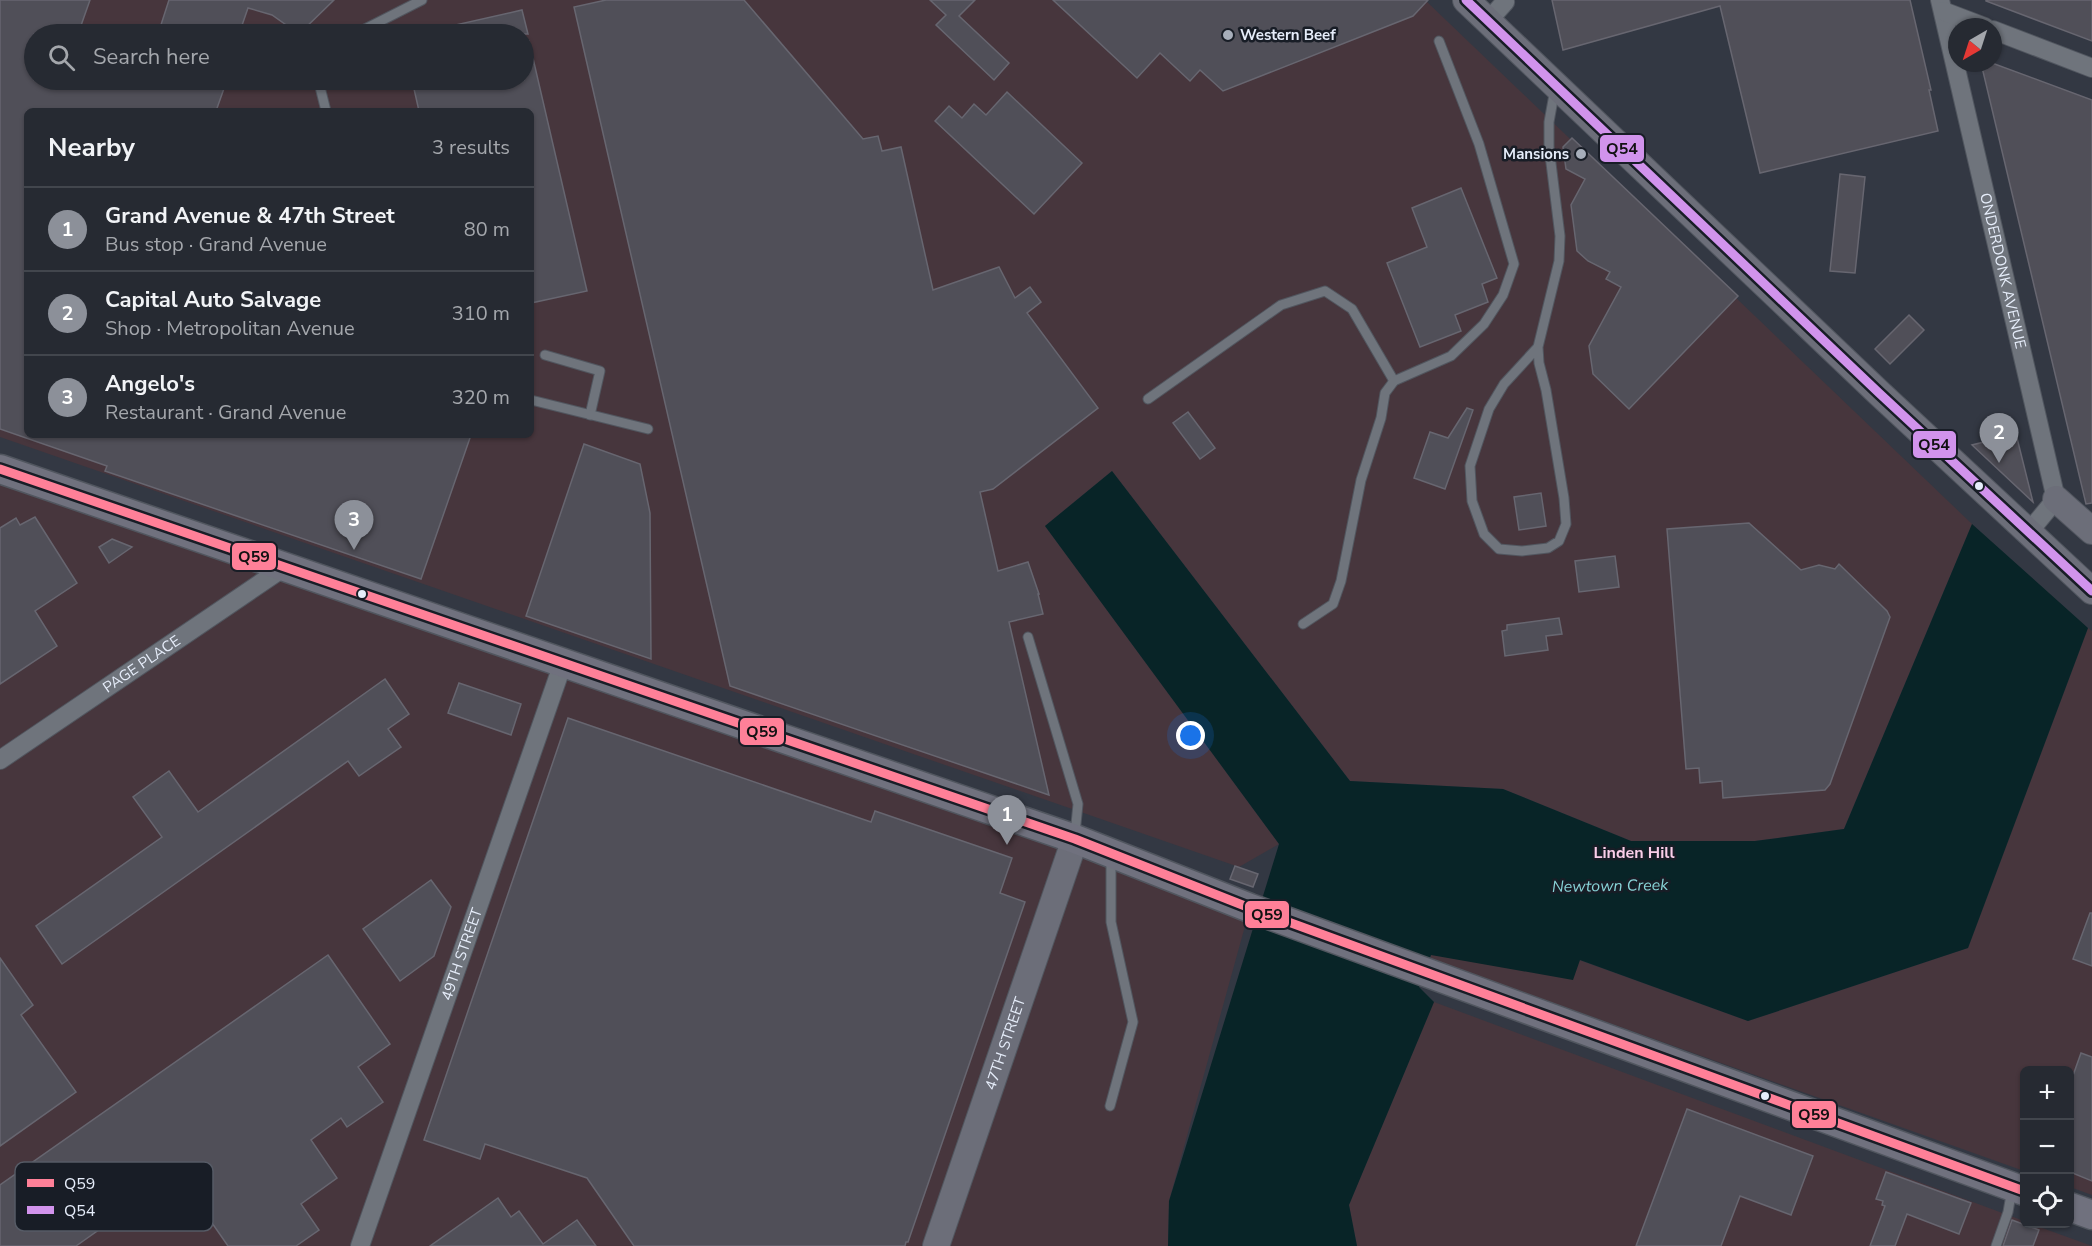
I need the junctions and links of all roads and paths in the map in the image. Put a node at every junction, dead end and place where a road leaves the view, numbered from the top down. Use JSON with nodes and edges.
{"nodes":[{"id":1,"x":422,"y":0,"type":"edge"},
{"id":2,"x":1466,"y":0,"type":"edge"},
{"id":3,"x":1504,"y":0,"type":"edge"},
{"id":4,"x":1942,"y":6,"type":"edge"},
{"id":5,"x":1967,"y":18,"type":"edge"},
{"id":6,"x":1488,"y":21,"type":"junction"},
{"id":7,"x":375,"y":24,"type":"edge"},
{"id":8,"x":2002,"y":33,"type":"edge"},
{"id":9,"x":1439,"y":41,"type":"dead end"},
{"id":10,"x":2092,"y":68,"type":"edge"},
{"id":11,"x":1556,"y":87,"type":"junction"},
{"id":12,"x":321,"y":90,"type":"edge"},
{"id":13,"x":325,"y":108,"type":"edge"},
{"id":14,"x":1538,"y":347,"type":"junction"},
{"id":15,"x":545,"y":355,"type":"dead end"},
{"id":16,"x":1394,"y":381,"type":"junction"},
{"id":17,"x":1149,"y":399,"type":"dead end"},
{"id":18,"x":534,"y":401,"type":"edge"},
{"id":19,"x":590,"y":415,"type":"junction"},
{"id":20,"x":648,"y":429,"type":"dead end"},
{"id":21,"x":0,"y":469,"type":"edge"},
{"id":22,"x":2056,"y":499,"type":"junction"},
{"id":23,"x":2092,"y":531,"type":"edge"},
{"id":24,"x":2028,"y":533,"type":"junction"},
{"id":25,"x":284,"y":568,"type":"junction"},
{"id":26,"x":2092,"y":574,"type":"edge"},
{"id":27,"x":2092,"y":591,"type":"edge"},
{"id":28,"x":1303,"y":624,"type":"dead end"},
{"id":29,"x":1028,"y":637,"type":"dead end"},
{"id":30,"x":563,"y":663,"type":"junction"},
{"id":31,"x":0,"y":760,"type":"edge"},
{"id":32,"x":1075,"y":839,"type":"junction"},
{"id":33,"x":1112,"y":853,"type":"junction"},
{"id":34,"x":1110,"y":1106,"type":"dead end"},
{"id":35,"x":2019,"y":1189,"type":"edge"},
{"id":36,"x":2074,"y":1208,"type":"edge"},
{"id":37,"x":2092,"y":1215,"type":"edge"},
{"id":38,"x":360,"y":1246,"type":"edge"},
{"id":39,"x":936,"y":1246,"type":"edge"},
{"id":40,"x":1996,"y":1246,"type":"edge"}],
"edges":[{"from":1,"to":7,"type":"lane"},
{"from":2,"to":6,"type":"main road"},
{"from":3,"to":6,"type":"street"},
{"from":4,"to":5,"type":"street"},
{"from":4,"to":22,"type":"street","name":"ONDERDONK AVENUE"},
{"from":6,"to":11,"type":"main road"},
{"from":8,"to":10,"type":"street"},
{"from":9,"to":16,"type":"lane"},
{"from":11,"to":14,"type":"lane"},
{"from":11,"to":24,"type":"main road"},
{"from":12,"to":13,"type":"lane"},
{"from":14,"to":14,"type":"lane"},
{"from":15,"to":19,"type":"lane"},
{"from":16,"to":17,"type":"lane"},
{"from":16,"to":28,"type":"lane"},
{"from":18,"to":19,"type":"lane"},
{"from":19,"to":20,"type":"lane"},
{"from":21,"to":25,"type":"main road"},
{"from":22,"to":23,"type":"main road"},
{"from":22,"to":24,"type":"street"},
{"from":24,"to":26,"type":"main road"},
{"from":24,"to":27,"type":"main road"},
{"from":25,"to":30,"type":"main road"},
{"from":25,"to":31,"type":"street","name":"PAGE PLACE"},
{"from":29,"to":32,"type":"lane"},
{"from":30,"to":32,"type":"main road"},
{"from":30,"to":38,"type":"street","name":"49TH STREET"},
{"from":32,"to":33,"type":"main road"},
{"from":32,"to":39,"type":"main road","name":"47TH STREET"},
{"from":33,"to":34,"type":"lane"},
{"from":33,"to":35,"type":"main road"},
{"from":35,"to":40,"type":"lane"},
{"from":36,"to":37,"type":"main road"}]}
